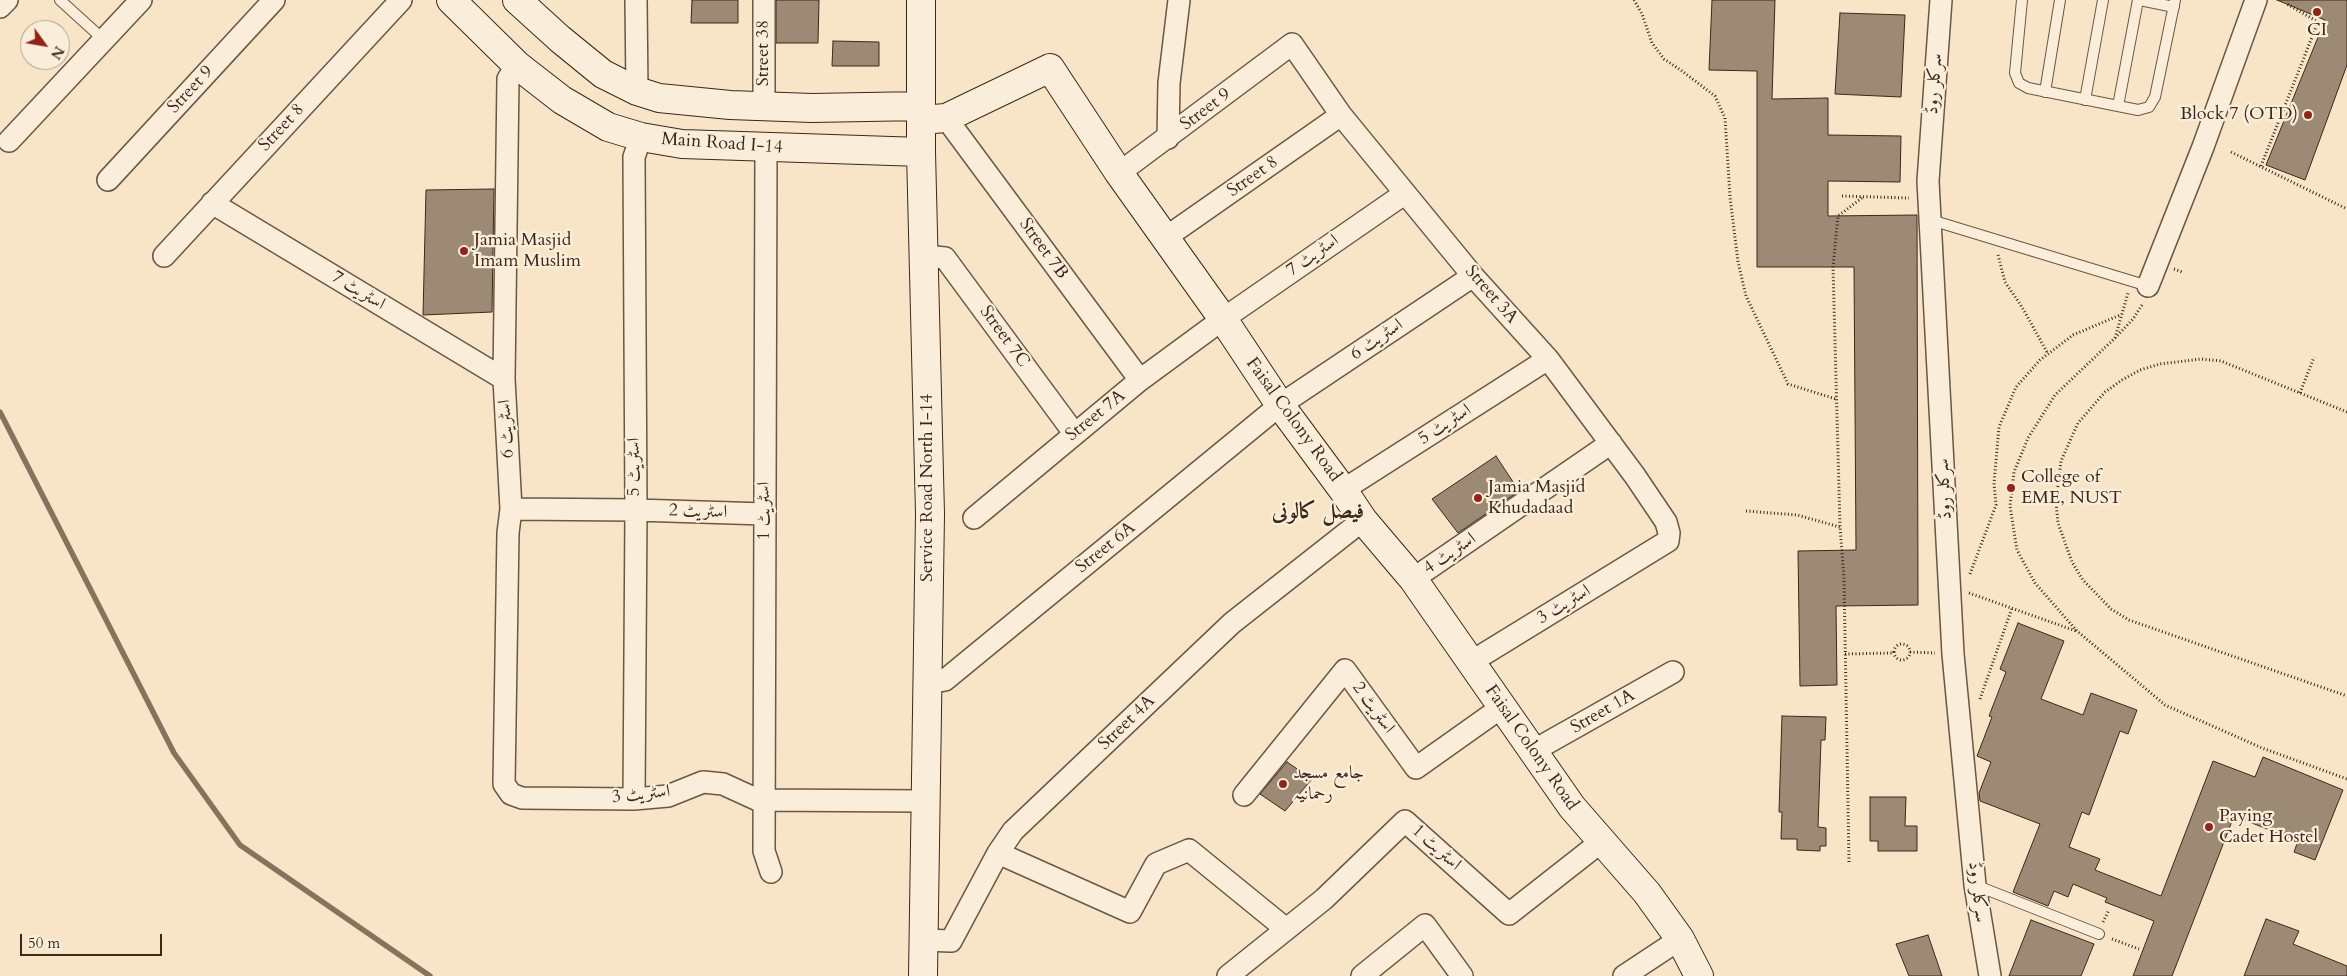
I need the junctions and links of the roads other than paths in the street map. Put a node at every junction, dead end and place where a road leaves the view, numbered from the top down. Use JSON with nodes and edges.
{"nodes":[{"id":1,"x":7,"y":0,"type":"edge"},
{"id":2,"x":60,"y":0,"type":"edge"},
{"id":3,"x":141,"y":0,"type":"edge"},
{"id":4,"x":274,"y":0,"type":"edge"},
{"id":5,"x":401,"y":0,"type":"edge"},
{"id":6,"x":451,"y":0,"type":"edge"},
{"id":7,"x":517,"y":0,"type":"edge"},
{"id":8,"x":636,"y":0,"type":"edge"},
{"id":9,"x":764,"y":0,"type":"edge"},
{"id":10,"x":921,"y":0,"type":"edge"},
{"id":11,"x":1179,"y":0,"type":"edge"},
{"id":12,"x":1941,"y":0,"type":"edge"},
{"id":13,"x":2022,"y":0,"type":"edge"},
{"id":14,"x":2060,"y":0,"type":"edge"},
{"id":15,"x":2102,"y":0,"type":"edge"},
{"id":16,"x":2139,"y":0,"type":"edge"},
{"id":17,"x":2256,"y":0,"type":"edge"},
{"id":18,"x":2175,"y":3,"type":"edge"},
{"id":19,"x":0,"y":7,"type":"edge"},
{"id":20,"x":104,"y":40,"type":"junction"},
{"id":21,"x":1292,"y":44,"type":"joint"},
{"id":22,"x":517,"y":65,"type":"junction"},
{"id":23,"x":637,"y":91,"type":"junction"},
{"id":24,"x":2045,"y":92,"type":"junction"},
{"id":25,"x":2085,"y":100,"type":"junction"},
{"id":26,"x":764,"y":106,"type":"junction"},
{"id":27,"x":2118,"y":106,"type":"junction"},
{"id":28,"x":812,"y":108,"type":"junction"},
{"id":29,"x":930,"y":115,"type":"junction"},
{"id":30,"x":1341,"y":116,"type":"junction"},
{"id":31,"x":641,"y":137,"type":"junction"},
{"id":32,"x":1168,"y":138,"type":"junction"},
{"id":33,"x":9,"y":141,"type":"dead end"},
{"id":34,"x":766,"y":148,"type":"junction"},
{"id":35,"x":810,"y":149,"type":"junction"},
{"id":36,"x":922,"y":152,"type":"junction"},
{"id":37,"x":1119,"y":173,"type":"junction"},
{"id":38,"x":108,"y":180,"type":"dead end"},
{"id":39,"x":1404,"y":194,"type":"junction"},
{"id":40,"x":212,"y":204,"type":"junction"},
{"id":41,"x":1930,"y":220,"type":"junction"},
{"id":42,"x":1165,"y":238,"type":"junction"},
{"id":43,"x":164,"y":256,"type":"dead end"},
{"id":44,"x":925,"y":256,"type":"junction"},
{"id":45,"x":1473,"y":276,"type":"junction"},
{"id":46,"x":2140,"y":284,"type":"joint"},
{"id":47,"x":1223,"y":319,"type":"junction"},
{"id":48,"x":1548,"y":359,"type":"junction"},
{"id":49,"x":504,"y":379,"type":"junction"},
{"id":50,"x":1140,"y":380,"type":"junction"},
{"id":51,"x":1280,"y":405,"type":"junction"},
{"id":52,"x":1074,"y":433,"type":"junction"},
{"id":53,"x":1611,"y":444,"type":"junction"},
{"id":54,"x":1343,"y":490,"type":"junction"},
{"id":55,"x":511,"y":509,"type":"junction"},
{"id":56,"x":636,"y":510,"type":"junction"},
{"id":57,"x":765,"y":514,"type":"junction"},
{"id":58,"x":974,"y":518,"type":"dead end"},
{"id":59,"x":1363,"y":520,"type":"junction"},
{"id":60,"x":1657,"y":549,"type":"joint"},
{"id":61,"x":1413,"y":579,"type":"junction"},
{"id":62,"x":1470,"y":662,"type":"junction"},
{"id":63,"x":1673,"y":672,"type":"dead end"},
{"id":64,"x":928,"y":683,"type":"junction"},
{"id":65,"x":1502,"y":707,"type":"junction"},
{"id":66,"x":1534,"y":751,"type":"junction"},
{"id":67,"x":510,"y":794,"type":"joint"},
{"id":68,"x":1244,"y":795,"type":"dead end"},
{"id":69,"x":634,"y":799,"type":"junction"},
{"id":70,"x":766,"y":799,"type":"junction"},
{"id":71,"x":926,"y":801,"type":"junction"},
{"id":72,"x":1602,"y":842,"type":"junction"},
{"id":73,"x":998,"y":853,"type":"junction"},
{"id":74,"x":771,"y":872,"type":"dead end"},
{"id":75,"x":1975,"y":885,"type":"junction"},
{"id":76,"x":1286,"y":929,"type":"junction"},
{"id":77,"x":2099,"y":934,"type":"dead end"},
{"id":78,"x":1680,"y":939,"type":"junction"},
{"id":79,"x":924,"y":940,"type":"junction"},
{"id":80,"x":923,"y":976,"type":"edge"},
{"id":81,"x":1228,"y":976,"type":"edge"},
{"id":82,"x":1362,"y":976,"type":"edge"},
{"id":83,"x":1462,"y":976,"type":"edge"},
{"id":84,"x":1624,"y":976,"type":"edge"},
{"id":85,"x":1699,"y":976,"type":"edge"},
{"id":86,"x":1990,"y":976,"type":"edge"}],
"edges":[{"from":1,"to":19,"type":"street"},
{"from":2,"to":20,"type":"lane"},
{"from":3,"to":20,"type":"street"},
{"from":4,"to":38,"type":"street","name":"Street 9"},
{"from":5,"to":40,"type":"street","name":"Street 8"},
{"from":6,"to":22,"type":"main road","name":"Main Road I-14"},
{"from":7,"to":23,"type":"main road"},
{"from":8,"to":23,"type":"street"},
{"from":9,"to":26,"type":"street","name":"Street 38"},
{"from":10,"to":29,"type":"main road","name":"Service Road North I-14"},
{"from":11,"to":32,"type":"street"},
{"from":12,"to":41,"type":"street","name":"سرکلر روڈ"},
{"from":13,"to":24,"type":"lane"},
{"from":14,"to":24,"type":"lane"},
{"from":15,"to":25,"type":"lane"},
{"from":16,"to":18,"type":"lane"},
{"from":16,"to":27,"type":"lane"},
{"from":17,"to":46,"type":"street"},
{"from":18,"to":27,"type":"lane"},
{"from":20,"to":33,"type":"street"},
{"from":21,"to":30,"type":"street","name":"Street 3A"},
{"from":21,"to":32,"type":"street","name":"Street 9"},
{"from":22,"to":31,"type":"main road","name":"Main Road I-14"},
{"from":22,"to":49,"type":"street","name":"اسٹریٹ 6"},
{"from":23,"to":26,"type":"main road"},
{"from":24,"to":25,"type":"lane"},
{"from":25,"to":27,"type":"lane"},
{"from":26,"to":28,"type":"main road"},
{"from":28,"to":29,"type":"main road"},
{"from":28,"to":35,"type":"main road"},
{"from":29,"to":36,"type":"main road","name":"Service Road North I-14"},
{"from":29,"to":37,"type":"main road","name":"Faisal Colony Road"},
{"from":29,"to":50,"type":"street","name":"Street 7B"},
{"from":30,"to":39,"type":"street","name":"Street 3A"},
{"from":30,"to":42,"type":"street","name":"Street 8"},
{"from":31,"to":34,"type":"main road","name":"Main Road I-14"},
{"from":31,"to":56,"type":"street","name":"اسٹریٹ 5"},
{"from":32,"to":37,"type":"street","name":"Street 9"},
{"from":34,"to":35,"type":"main road","name":"Main Road I-14"},
{"from":34,"to":57,"type":"street","name":"اسٹریٹ 1"},
{"from":35,"to":36,"type":"main road","name":"Main Road I-14"},
{"from":36,"to":44,"type":"main road","name":"Service Road North I-14"},
{"from":37,"to":42,"type":"main road","name":"Faisal Colony Road"},
{"from":39,"to":45,"type":"street","name":"Street 3A"},
{"from":39,"to":47,"type":"street","name":"اسٹریٹ 7"},
{"from":40,"to":43,"type":"street","name":"Street 8"},
{"from":40,"to":49,"type":"street","name":"اسٹریٹ 7"},
{"from":41,"to":46,"type":"lane"},
{"from":41,"to":75,"type":"street","name":"سرکلر روڈ"},
{"from":42,"to":47,"type":"main road","name":"Faisal Colony Road"},
{"from":44,"to":52,"type":"street","name":"Street 7C"},
{"from":44,"to":64,"type":"main road","name":"Service Road North I-14"},
{"from":45,"to":48,"type":"street","name":"Street 3A"},
{"from":45,"to":51,"type":"street","name":"اسٹریٹ 6"},
{"from":47,"to":50,"type":"street","name":"Street 7A"},
{"from":47,"to":51,"type":"main road","name":"Faisal Colony Road"},
{"from":48,"to":53,"type":"street","name":"Street 3A"},
{"from":48,"to":54,"type":"street","name":"اسٹریٹ 5"},
{"from":49,"to":55,"type":"street","name":"اسٹریٹ 6"},
{"from":50,"to":52,"type":"street","name":"Street 7A"},
{"from":51,"to":54,"type":"main road","name":"Faisal Colony Road"},
{"from":51,"to":64,"type":"street","name":"Street 6A"},
{"from":52,"to":58,"type":"street","name":"Street 7A"},
{"from":53,"to":60,"type":"street","name":"Street 3A"},
{"from":53,"to":61,"type":"street","name":"اسٹریٹ 4"},
{"from":54,"to":59,"type":"main road","name":"Faisal Colony Road"},
{"from":55,"to":56,"type":"street","name":"اسٹریٹ 2"},
{"from":55,"to":67,"type":"street","name":"اسٹریٹ 6"},
{"from":56,"to":57,"type":"street","name":"اسٹریٹ 2"},
{"from":56,"to":69,"type":"street","name":"اسٹریٹ 5"},
{"from":57,"to":70,"type":"street","name":"اسٹریٹ 1"},
{"from":59,"to":61,"type":"main road","name":"Faisal Colony Road"},
{"from":59,"to":73,"type":"street","name":"Street 4A"},
{"from":60,"to":62,"type":"street","name":"اسٹریٹ 3"},
{"from":61,"to":62,"type":"main road","name":"Faisal Colony Road"},
{"from":62,"to":65,"type":"main road","name":"Faisal Colony Road"},
{"from":63,"to":66,"type":"street","name":"Street 1A"},
{"from":64,"to":71,"type":"main road","name":"Service Road North I-14"},
{"from":65,"to":66,"type":"main road","name":"Faisal Colony Road"},
{"from":65,"to":68,"type":"street","name":"اسٹریٹ 2"},
{"from":66,"to":72,"type":"main road","name":"Faisal Colony Road"},
{"from":67,"to":69,"type":"street","name":"اسٹریٹ 3"},
{"from":69,"to":70,"type":"street","name":"اسٹریٹ 3"},
{"from":70,"to":71,"type":"street","name":"اسٹریٹ 3"},
{"from":70,"to":74,"type":"street","name":"اسٹریٹ 1"},
{"from":71,"to":79,"type":"main road","name":"Service Road North I-14"},
{"from":72,"to":76,"type":"street","name":"اسٹریٹ 1"},
{"from":72,"to":78,"type":"main road","name":"Faisal Colony Road"},
{"from":73,"to":76,"type":"street"},
{"from":73,"to":79,"type":"street","name":"Street 4A"},
{"from":75,"to":77,"type":"lane"},
{"from":75,"to":86,"type":"street","name":"سرکلر روڈ"},
{"from":76,"to":81,"type":"street","name":"اسٹریٹ 1"},
{"from":78,"to":84,"type":"street"},
{"from":78,"to":85,"type":"main road","name":"Faisal Colony Road"},
{"from":79,"to":80,"type":"main road","name":"Service Road North I-14"},
{"from":82,"to":83,"type":"street"}]}
